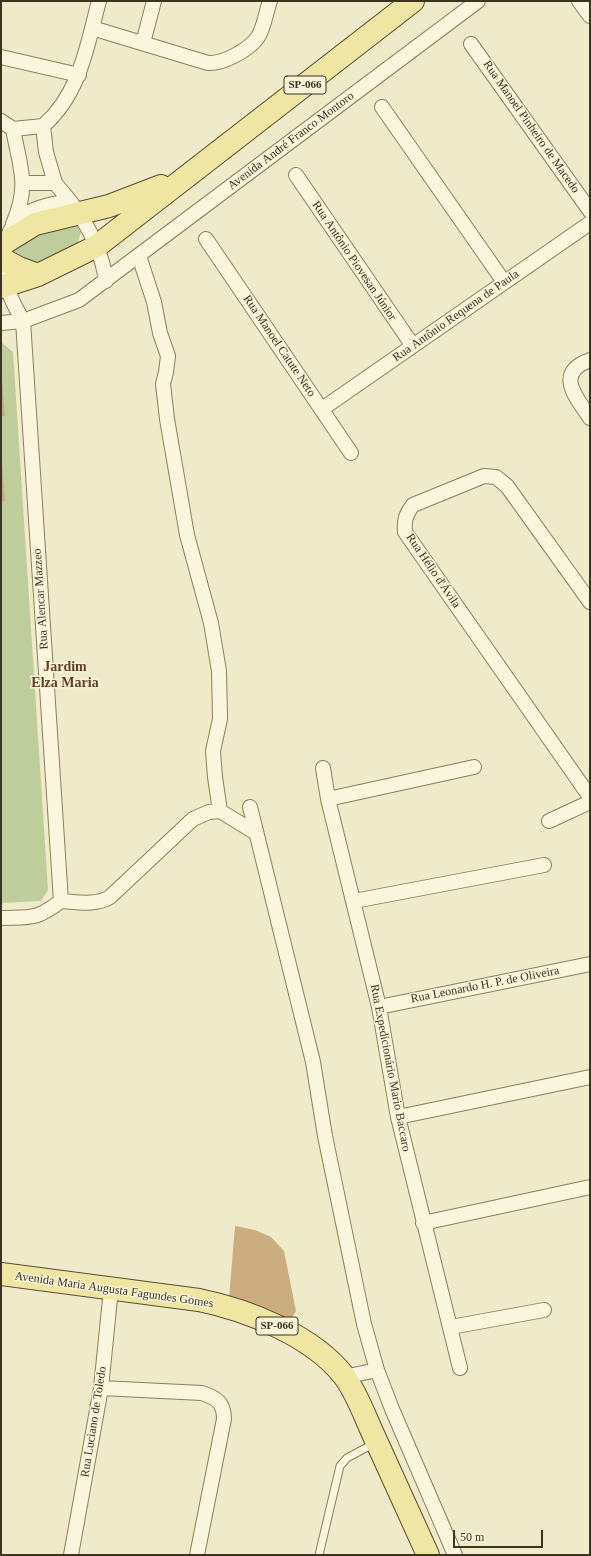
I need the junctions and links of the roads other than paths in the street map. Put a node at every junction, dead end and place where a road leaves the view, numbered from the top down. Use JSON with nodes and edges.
{"nodes":[{"id":1,"x":99,"y":1,"type":"edge"},
{"id":2,"x":154,"y":1,"type":"edge"},
{"id":3,"x":270,"y":1,"type":"edge"},
{"id":4,"x":413,"y":1,"type":"edge"},
{"id":5,"x":478,"y":1,"type":"edge"},
{"id":6,"x":579,"y":1,"type":"edge"},
{"id":7,"x":590,"y":16,"type":"edge"},
{"id":8,"x":92,"y":28,"type":"junction"},
{"id":9,"x":143,"y":43,"type":"junction"},
{"id":10,"x":471,"y":44,"type":"dead end"},
{"id":11,"x":1,"y":57,"type":"edge"},
{"id":12,"x":79,"y":75,"type":"junction"},
{"id":13,"x":382,"y":107,"type":"dead end"},
{"id":14,"x":1,"y":121,"type":"edge"},
{"id":15,"x":44,"y":126,"type":"junction"},
{"id":16,"x":13,"y":129,"type":"junction"},
{"id":17,"x":196,"y":168,"type":"junction"},
{"id":18,"x":296,"y":175,"type":"dead end"},
{"id":19,"x":24,"y":183,"type":"junction"},
{"id":20,"x":55,"y":183,"type":"junction"},
{"id":21,"x":75,"y":207,"type":"junction"},
{"id":22,"x":590,"y":211,"type":"edge"},
{"id":23,"x":590,"y":223,"type":"edge"},
{"id":24,"x":206,"y":239,"type":"dead end"},
{"id":25,"x":6,"y":243,"type":"edge"},
{"id":26,"x":97,"y":246,"type":"junction"},
{"id":27,"x":139,"y":256,"type":"junction"},
{"id":28,"x":38,"y":275,"type":"junction"},
{"id":29,"x":106,"y":281,"type":"junction"},
{"id":30,"x":504,"y":282,"type":"junction"},
{"id":31,"x":4,"y":287,"type":"edge"},
{"id":32,"x":23,"y":321,"type":"junction"},
{"id":33,"x":1,"y":323,"type":"edge"},
{"id":34,"x":413,"y":346,"type":"junction"},
{"id":35,"x":590,"y":360,"type":"edge"},
{"id":36,"x":322,"y":409,"type":"junction"},
{"id":37,"x":590,"y":418,"type":"edge"},
{"id":38,"x":351,"y":453,"type":"dead end"},
{"id":39,"x":590,"y":602,"type":"edge"},
{"id":40,"x":474,"y":767,"type":"dead end"},
{"id":41,"x":323,"y":768,"type":"dead end"},
{"id":42,"x":590,"y":797,"type":"edge"},
{"id":43,"x":328,"y":799,"type":"junction"},
{"id":44,"x":590,"y":802,"type":"edge"},
{"id":45,"x":250,"y":807,"type":"dead end"},
{"id":46,"x":220,"y":812,"type":"junction"},
{"id":47,"x":549,"y":821,"type":"dead end"},
{"id":48,"x":256,"y":833,"type":"junction"},
{"id":49,"x":544,"y":865,"type":"dead end"},
{"id":50,"x":61,"y":901,"type":"junction"},
{"id":51,"x":354,"y":901,"type":"junction"},
{"id":52,"x":1,"y":918,"type":"edge"},
{"id":53,"x":590,"y":964,"type":"edge"},
{"id":54,"x":379,"y":1007,"type":"junction"},
{"id":55,"x":590,"y":1076,"type":"edge"},
{"id":56,"x":398,"y":1117,"type":"junction"},
{"id":57,"x":590,"y":1187,"type":"edge"},
{"id":58,"x":423,"y":1223,"type":"junction"},
{"id":59,"x":1,"y":1274,"type":"edge"},
{"id":60,"x":111,"y":1289,"type":"junction"},
{"id":61,"x":544,"y":1310,"type":"dead end"},
{"id":62,"x":451,"y":1328,"type":"junction"},
{"id":63,"x":460,"y":1368,"type":"dead end"},
{"id":64,"x":377,"y":1370,"type":"junction"},
{"id":65,"x":344,"y":1377,"type":"junction"},
{"id":66,"x":101,"y":1388,"type":"junction"},
{"id":67,"x":377,"y":1442,"type":"junction"},
{"id":68,"x":71,"y":1555,"type":"edge"},
{"id":69,"x":198,"y":1555,"type":"edge"},
{"id":70,"x":320,"y":1555,"type":"edge"},
{"id":71,"x":428,"y":1555,"type":"edge"},
{"id":72,"x":455,"y":1555,"type":"edge"}],
"edges":[{"from":1,"to":8,"type":"street"},
{"from":2,"to":9,"type":"street"},
{"from":3,"to":9,"type":"street"},
{"from":4,"to":17,"type":"main road","number":"SP-066"},
{"from":5,"to":27,"type":"street","name":"Avenida André Franco Montoro"},
{"from":6,"to":7,"type":"street"},
{"from":8,"to":9,"type":"street"},
{"from":8,"to":12,"type":"street"},
{"from":10,"to":22,"type":"street","name":"Rua Manoel Pinheiro de Macedo"},
{"from":11,"to":12,"type":"street"},
{"from":12,"to":15,"type":"street"},
{"from":13,"to":30,"type":"street"},
{"from":14,"to":16,"type":"street"},
{"from":15,"to":16,"type":"street"},
{"from":15,"to":20,"type":"street"},
{"from":16,"to":19,"type":"street"},
{"from":17,"to":21,"type":"main road","number":"SP-066"},
{"from":17,"to":26,"type":"main road","number":"SP-066"},
{"from":18,"to":34,"type":"street","name":"Rua Antônio Piovesan Júnior"},
{"from":19,"to":20,"type":"street"},
{"from":19,"to":25,"type":"street"},
{"from":20,"to":21,"type":"street"},
{"from":21,"to":25,"type":"main road","number":"SP-066"},
{"from":21,"to":26,"type":"street"},
{"from":23,"to":30,"type":"street","name":"Rua Antônio Requena de Paula"},
{"from":24,"to":36,"type":"street","name":"Rua Manoel Catute Neto"},
{"from":25,"to":28,"type":"main road"},
{"from":25,"to":31,"type":"street"},
{"from":26,"to":28,"type":"main road","number":"SP-066"},
{"from":26,"to":29,"type":"street"},
{"from":27,"to":29,"type":"street","name":"Avenida André Franco Montoro"},
{"from":27,"to":46,"type":"street"},
{"from":28,"to":31,"type":"main road","number":"SP-066"},
{"from":29,"to":32,"type":"street","name":"Avenida André Franco Montoro"},
{"from":30,"to":34,"type":"street","name":"Rua Antônio Requena de Paula"},
{"from":31,"to":32,"type":"street"},
{"from":32,"to":33,"type":"street","name":"Avenida André Franco Montoro"},
{"from":32,"to":50,"type":"street","name":"Rua Alencar Mazzeo"},
{"from":34,"to":36,"type":"street","name":"Rua Antônio Requena de Paula"},
{"from":35,"to":37,"type":"street"},
{"from":36,"to":38,"type":"street","name":"Rua Manoel Catute Neto"},
{"from":39,"to":42,"type":"street","name":"Rua Hélio d'Ávila"},
{"from":40,"to":43,"type":"street"},
{"from":41,"to":43,"type":"street","name":"Rua Expedicionário Mario Baccaro"},
{"from":43,"to":51,"type":"street","name":"Rua Expedicionário Mario Baccaro"},
{"from":44,"to":47,"type":"street"},
{"from":45,"to":48,"type":"street"},
{"from":46,"to":48,"type":"street"},
{"from":46,"to":50,"type":"street"},
{"from":48,"to":64,"type":"street"},
{"from":49,"to":51,"type":"street"},
{"from":50,"to":52,"type":"street"},
{"from":51,"to":54,"type":"street","name":"Rua Expedicionário Mario Baccaro"},
{"from":53,"to":54,"type":"street","name":"Rua Leonardo H. P. de Oliveira"},
{"from":54,"to":56,"type":"street","name":"Rua Expedicionário Mario Baccaro"},
{"from":55,"to":56,"type":"street"},
{"from":56,"to":58,"type":"street","name":"Rua Expedicionário Mario Baccaro"},
{"from":57,"to":58,"type":"street"},
{"from":58,"to":62,"type":"street","name":"Rua Expedicionário Mario Baccaro"},
{"from":59,"to":60,"type":"main road","name":"Avenida Maria Augusta Fagundes Gomes","number":"SP-066"},
{"from":60,"to":65,"type":"main road","name":"Avenida Maria Augusta Fagundes Gomes","number":"SP-066"},
{"from":60,"to":66,"type":"street","name":"Rua Luciano de Toledo"},
{"from":61,"to":62,"type":"street"},
{"from":62,"to":63,"type":"street","name":"Rua Expedicionário Mario Baccaro"},
{"from":64,"to":65,"type":"street"},
{"from":64,"to":72,"type":"street"},
{"from":65,"to":67,"type":"main road","name":"Avenida Maria Augusta Fagundes Gomes","number":"SP-066"},
{"from":66,"to":68,"type":"street","name":"Rua Luciano de Toledo"},
{"from":66,"to":69,"type":"street"},
{"from":67,"to":70,"type":"lane"},
{"from":67,"to":71,"type":"main road","name":"Avenida Maria Augusta Fagundes Gomes","number":"SP-066"}]}
